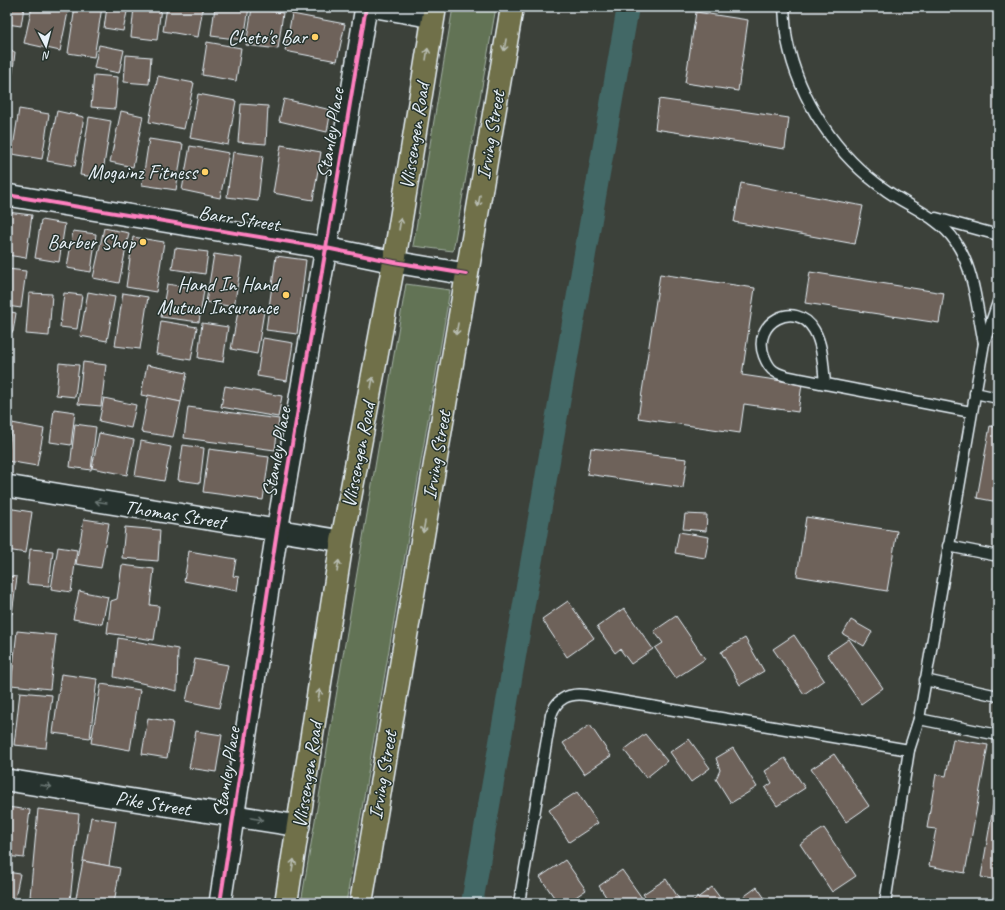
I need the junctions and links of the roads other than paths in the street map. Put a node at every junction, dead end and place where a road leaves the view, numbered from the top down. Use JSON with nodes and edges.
{"nodes":[{"id":1,"x":366,"y":7,"type":"edge"},
{"id":2,"x":376,"y":7,"type":"edge"},
{"id":3,"x":512,"y":7,"type":"edge"},
{"id":4,"x":784,"y":7,"type":"edge"},
{"id":5,"x":434,"y":12,"type":"edge"},
{"id":6,"x":7,"y":195,"type":"edge"},
{"id":7,"x":922,"y":212,"type":"junction"},
{"id":8,"x":998,"y":235,"type":"edge"},
{"id":9,"x":326,"y":248,"type":"junction"},
{"id":10,"x":394,"y":262,"type":"junction"},
{"id":11,"x":466,"y":274,"type":"junction"},
{"id":12,"x":998,"y":302,"type":"edge"},
{"id":13,"x":984,"y":344,"type":"junction"},
{"id":14,"x":824,"y":384,"type":"junction"},
{"id":15,"x":974,"y":393,"type":"junction"},
{"id":16,"x":998,"y":398,"type":"edge"},
{"id":17,"x":971,"y":412,"type":"junction"},
{"id":18,"x":7,"y":486,"type":"edge"},
{"id":19,"x":277,"y":531,"type":"junction"},
{"id":20,"x":342,"y":540,"type":"junction"},
{"id":21,"x":948,"y":546,"type":"junction"},
{"id":22,"x":998,"y":556,"type":"edge"},
{"id":23,"x":925,"y":680,"type":"junction"},
{"id":24,"x":998,"y":696,"type":"edge"},
{"id":25,"x":919,"y":719,"type":"junction"},
{"id":26,"x":998,"y":735,"type":"edge"},
{"id":27,"x":909,"y":750,"type":"junction"},
{"id":28,"x":7,"y":780,"type":"edge"},
{"id":29,"x":234,"y":816,"type":"junction"},
{"id":30,"x":299,"y":826,"type":"junction"},
{"id":31,"x":220,"y":903,"type":"edge"},
{"id":32,"x":286,"y":903,"type":"edge"},
{"id":33,"x":361,"y":903,"type":"edge"},
{"id":34,"x":519,"y":903,"type":"edge"},
{"id":35,"x":886,"y":903,"type":"edge"}],
"edges":[{"from":1,"to":9,"type":"street","name":"Stanley Place"},
{"from":2,"to":5,"type":"street"},
{"from":3,"to":11,"type":"main road","name":"Irving Street","one_way":true},
{"from":4,"to":7,"type":"lane"},
{"from":10,"to":5,"type":"main road","name":"Vlissengen Road","one_way":true},
{"from":6,"to":9,"type":"street","name":"Barr Street"},
{"from":7,"to":8,"type":"lane"},
{"from":7,"to":13,"type":"lane"},
{"from":9,"to":10,"type":"street","name":"Barr Street"},
{"from":9,"to":19,"type":"street","name":"Stanley Place"},
{"from":10,"to":11,"type":"street","name":"Barr Street"},
{"from":20,"to":10,"type":"main road","name":"Vlissengen Road","one_way":true},
{"from":11,"to":33,"type":"main road","name":"Irving Street","one_way":true},
{"from":12,"to":13,"type":"lane"},
{"from":13,"to":15,"type":"lane"},
{"from":14,"to":14,"type":"lane"},
{"from":14,"to":17,"type":"lane"},
{"from":15,"to":16,"type":"lane"},
{"from":15,"to":17,"type":"lane"},
{"from":17,"to":21,"type":"lane"},
{"from":19,"to":18,"type":"street","name":"Thomas Street","one_way":true},
{"from":19,"to":20,"type":"street","name":"Thomas Street"},
{"from":19,"to":29,"type":"street","name":"Stanley Place"},
{"from":30,"to":20,"type":"main road","name":"Vlissengen Road","one_way":true},
{"from":21,"to":22,"type":"lane"},
{"from":21,"to":23,"type":"lane"},
{"from":23,"to":24,"type":"lane"},
{"from":23,"to":25,"type":"lane"},
{"from":25,"to":26,"type":"lane"},
{"from":25,"to":27,"type":"lane"},
{"from":27,"to":34,"type":"lane"},
{"from":27,"to":35,"type":"lane"},
{"from":28,"to":29,"type":"street","name":"Pike Street","one_way":true},
{"from":29,"to":30,"type":"street","name":"Pike Street","one_way":true},
{"from":29,"to":31,"type":"street","name":"Stanley Place"},
{"from":32,"to":30,"type":"main road","name":"Vlissengen Road","one_way":true}]}
